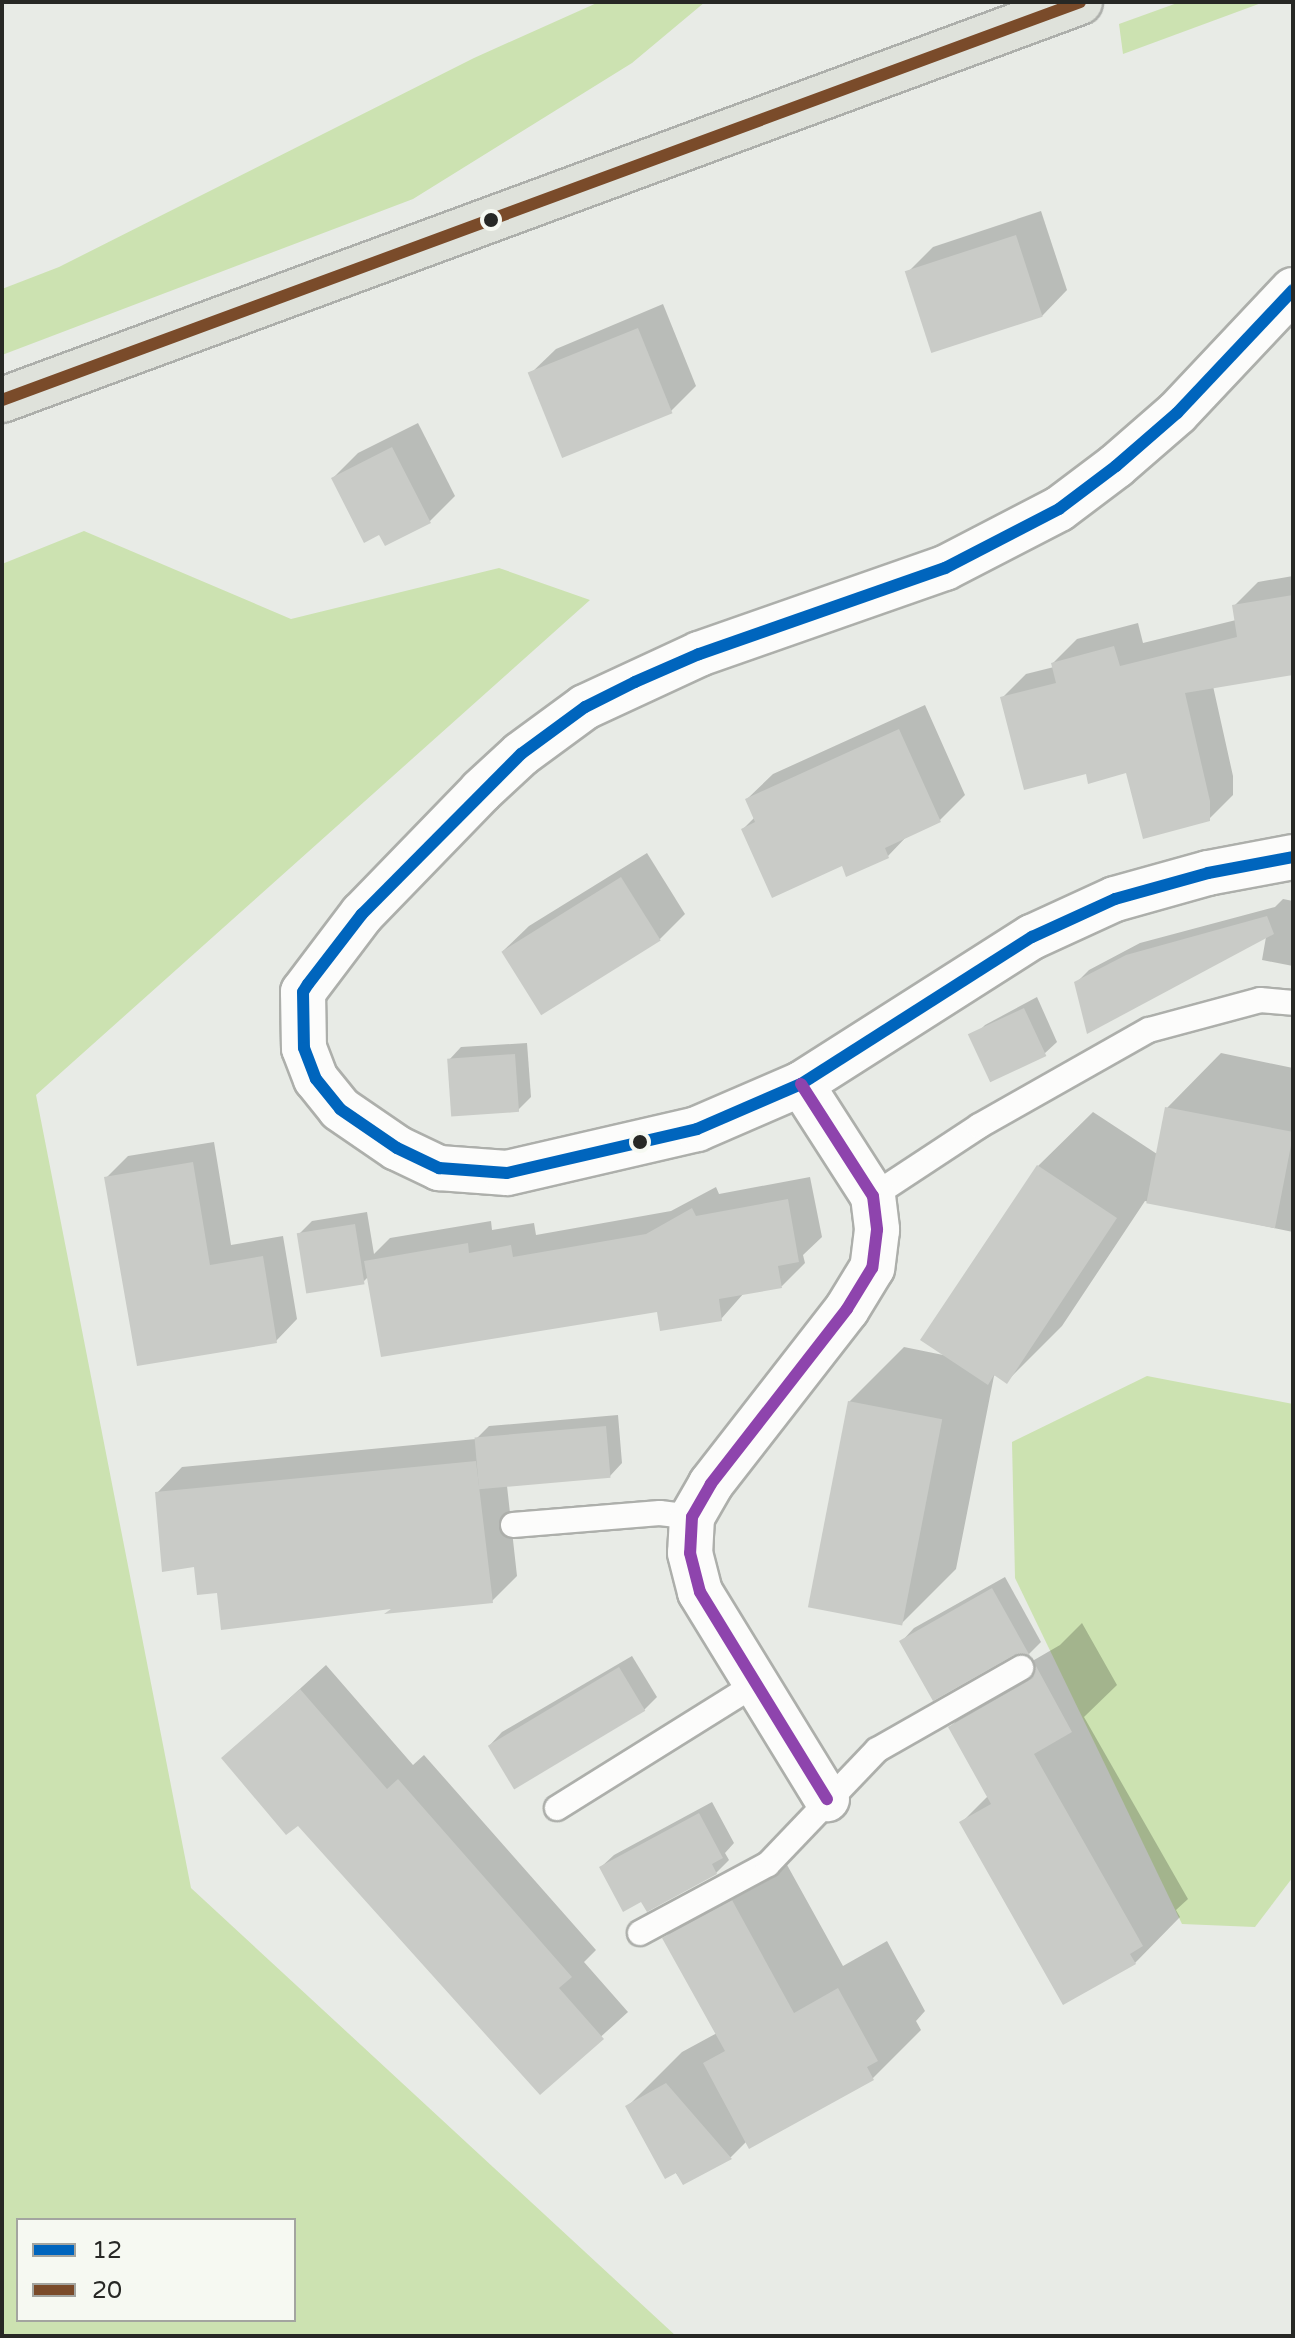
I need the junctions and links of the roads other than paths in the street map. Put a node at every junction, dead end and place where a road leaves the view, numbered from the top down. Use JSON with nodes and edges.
{"nodes":[{"id":1,"x":1080,"y":2,"type":"edge"},
{"id":2,"x":1293,"y":290,"type":"edge"},
{"id":3,"x":2,"y":400,"type":"edge"},
{"id":4,"x":1293,"y":857,"type":"edge"},
{"id":5,"x":1293,"y":1003,"type":"edge"},
{"id":6,"x":801,"y":1084,"type":"junction"},
{"id":7,"x":873,"y":1196,"type":"junction"},
{"id":8,"x":692,"y":1517,"type":"junction"},
{"id":9,"x":513,"y":1525,"type":"dead end"},
{"id":10,"x":1021,"y":1668,"type":"dead end"},
{"id":11,"x":757,"y":1683,"type":"junction"},
{"id":12,"x":827,"y":1799,"type":"junction"},
{"id":13,"x":557,"y":1808,"type":"dead end"},
{"id":14,"x":640,"y":1933,"type":"dead end"}],
"edges":[{"from":1,"to":3,"type":"main road"},
{"from":2,"to":6,"type":"street"},
{"from":4,"to":6,"type":"street"},
{"from":5,"to":7,"type":"lane"},
{"from":6,"to":7,"type":"street"},
{"from":7,"to":8,"type":"street"},
{"from":8,"to":9,"type":"lane"},
{"from":8,"to":11,"type":"street"},
{"from":10,"to":12,"type":"lane"},
{"from":11,"to":12,"type":"street"},
{"from":11,"to":13,"type":"lane"},
{"from":12,"to":14,"type":"lane"}]}
